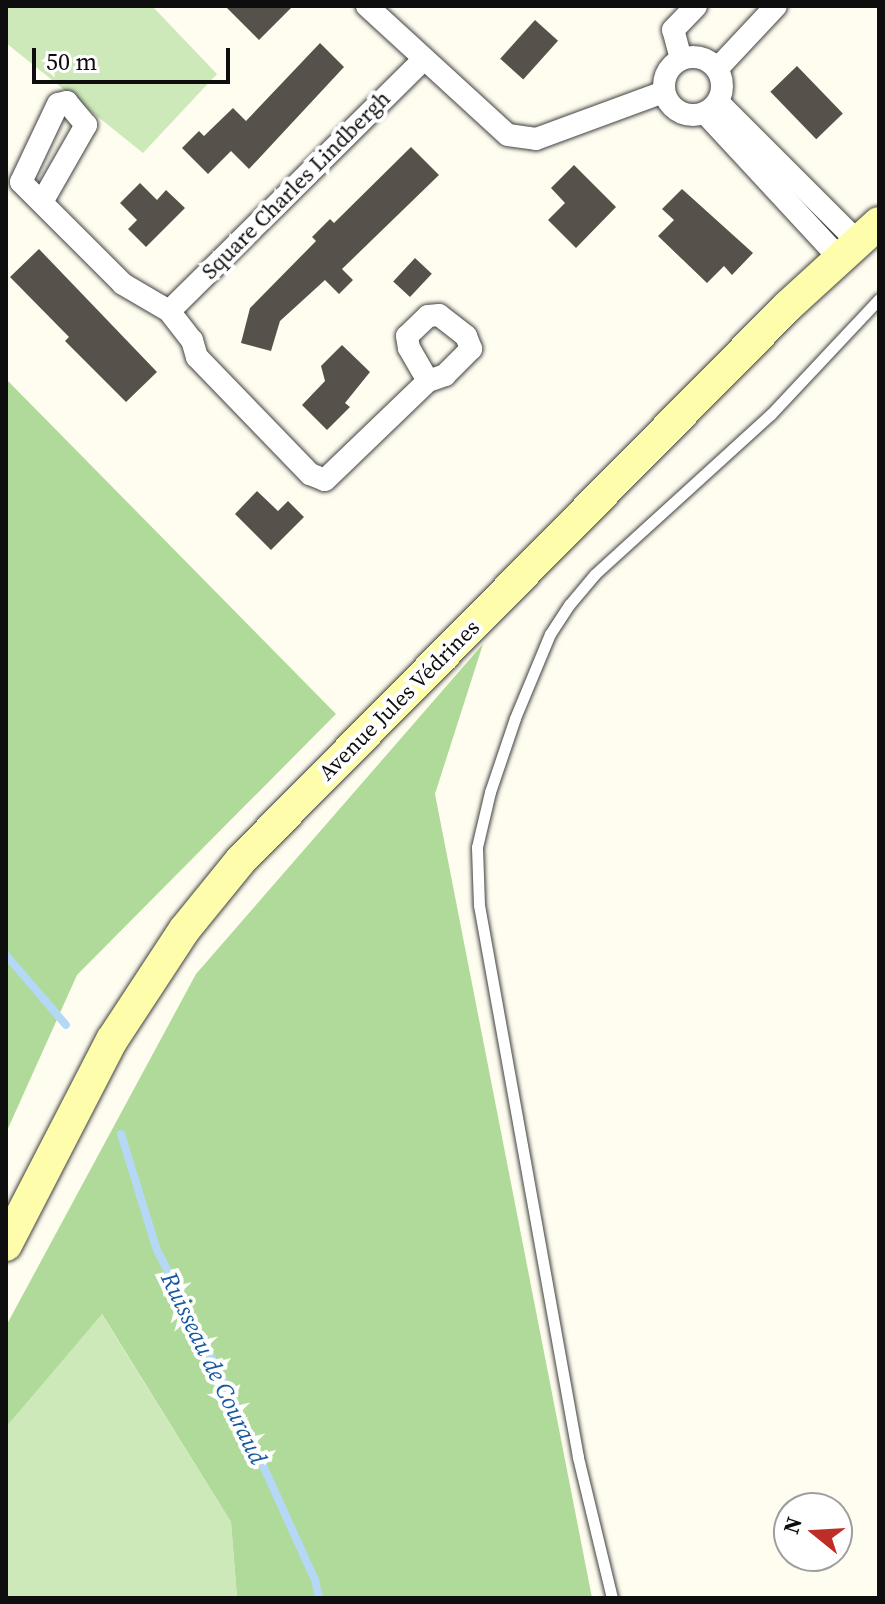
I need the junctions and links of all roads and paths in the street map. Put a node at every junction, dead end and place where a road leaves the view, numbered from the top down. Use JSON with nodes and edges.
{"nodes":[{"id":1,"x":367,"y":6,"type":"edge"},
{"id":2,"x":696,"y":6,"type":"edge"},
{"id":3,"x":776,"y":6,"type":"edge"},
{"id":4,"x":681,"y":59,"type":"junction"},
{"id":5,"x":423,"y":60,"type":"junction"},
{"id":6,"x":717,"y":69,"type":"junction"},
{"id":7,"x":664,"y":92,"type":"junction"},
{"id":8,"x":712,"y":107,"type":"junction"},
{"id":9,"x":42,"y":202,"type":"dead end"},
{"id":10,"x":859,"y":242,"type":"edge"},
{"id":11,"x":879,"y":299,"type":"edge"},
{"id":12,"x":169,"y":311,"type":"junction"},
{"id":13,"x":428,"y":381,"type":"dead end"},
{"id":14,"x":6,"y":1245,"type":"edge"},
{"id":15,"x":612,"y":1598,"type":"edge"}],
"edges":[{"from":1,"to":5,"type":"street"},
{"from":2,"to":4,"type":"street"},
{"from":3,"to":6,"type":"street"},
{"from":4,"to":6,"type":"street"},
{"from":4,"to":7,"type":"street"},
{"from":5,"to":7,"type":"street"},
{"from":5,"to":12,"type":"street","name":"Square Charles Lindbergh"},
{"from":6,"to":8,"type":"street"},
{"from":7,"to":8,"type":"street"},
{"from":8,"to":10,"type":"street"},
{"from":9,"to":12,"type":"street"},
{"from":10,"to":14,"type":"main road","name":"Avenue Jules Védrines"},
{"from":11,"to":15,"type":"lane"},
{"from":12,"to":13,"type":"street"}]}
